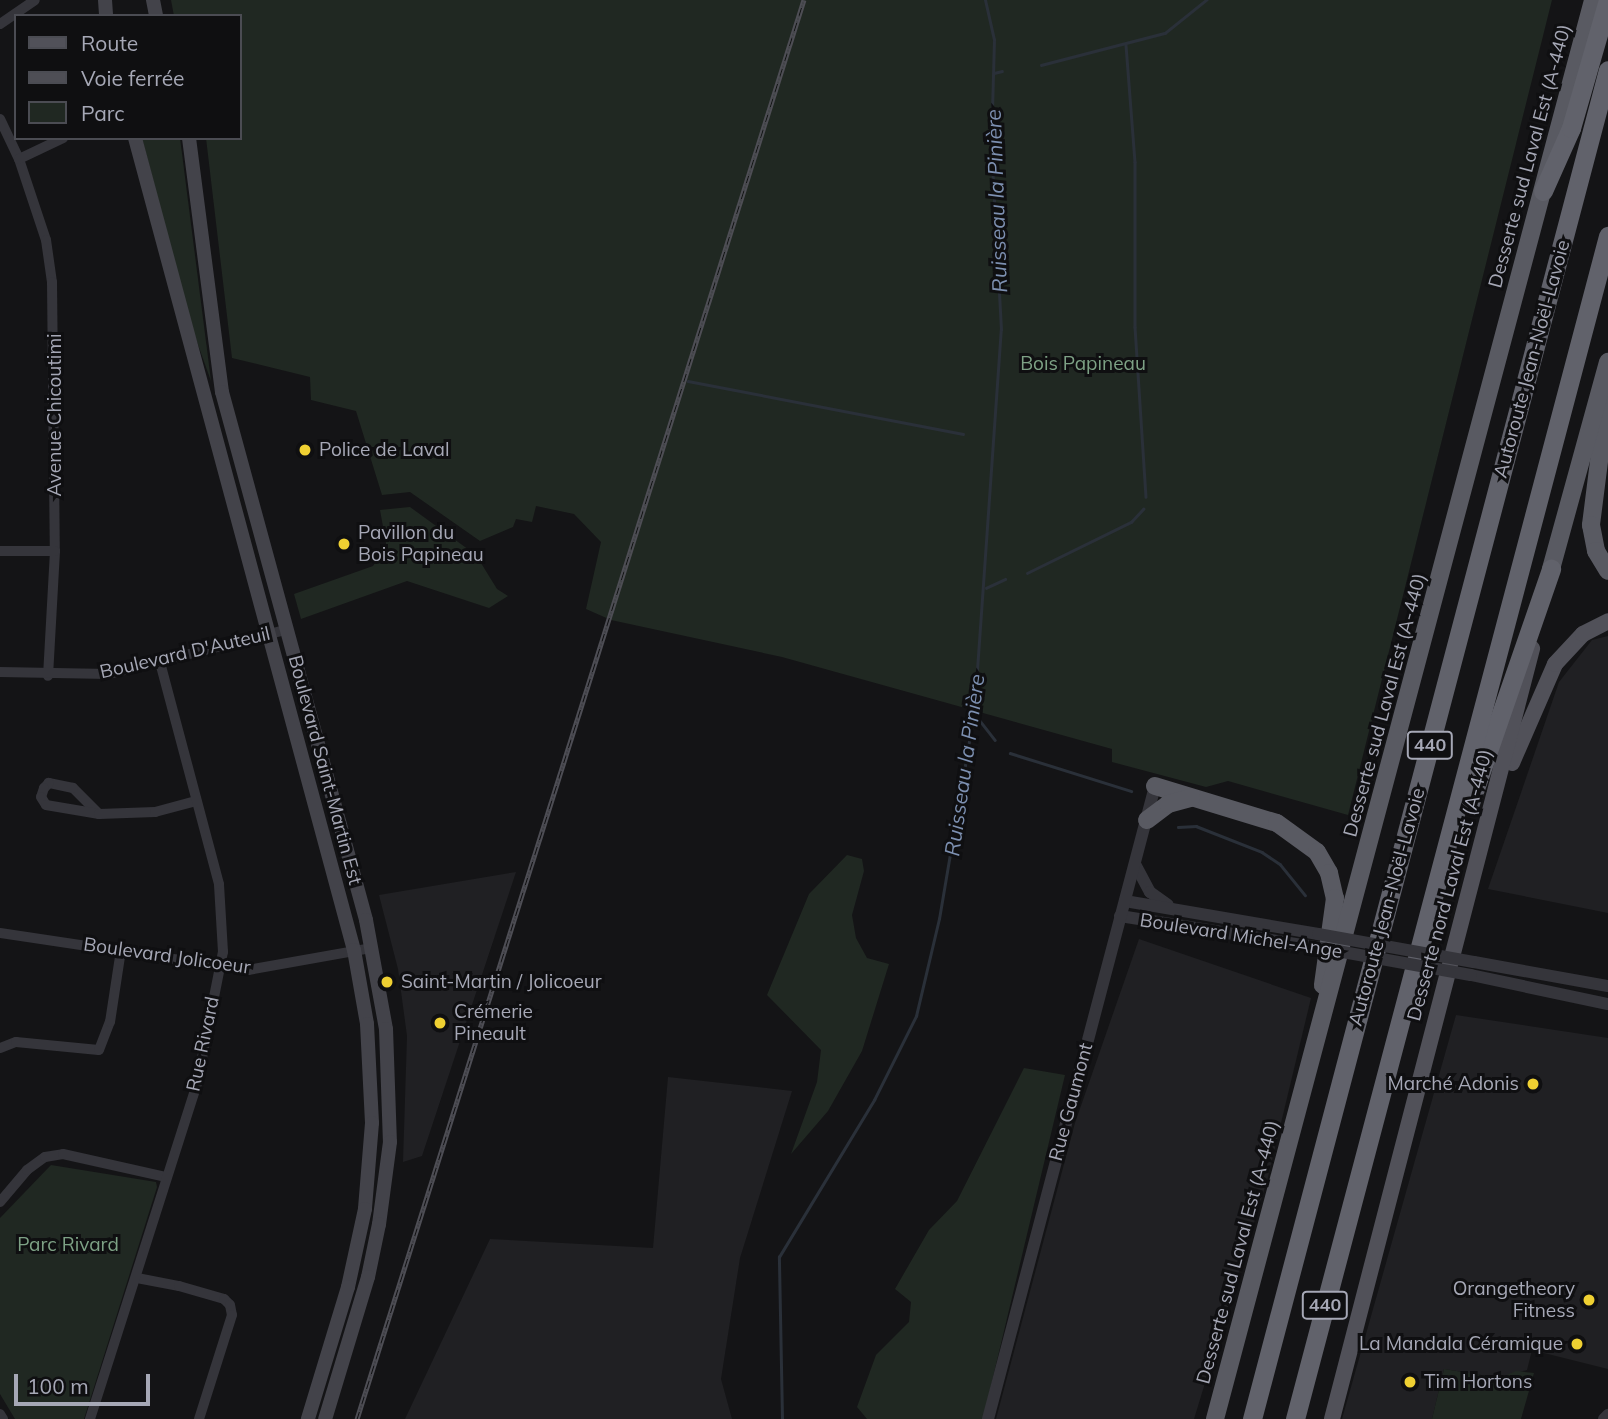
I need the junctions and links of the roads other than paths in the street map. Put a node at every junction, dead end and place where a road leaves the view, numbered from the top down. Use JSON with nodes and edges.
{"nodes":[{"id":1,"x":35,"y":0,"type":"edge"},
{"id":2,"x":1593,"y":0,"type":"edge"},
{"id":3,"x":1608,"y":0,"type":"edge"},
{"id":4,"x":15,"y":14,"type":"edge"},
{"id":5,"x":1608,"y":70,"type":"edge"},
{"id":6,"x":0,"y":120,"type":"edge"},
{"id":7,"x":13,"y":134,"type":"edge"},
{"id":8,"x":14,"y":140,"type":"edge"},
{"id":9,"x":59,"y":140,"type":"edge"},
{"id":10,"x":136,"y":140,"type":"edge"},
{"id":11,"x":189,"y":140,"type":"edge"},
{"id":12,"x":19,"y":159,"type":"junction"},
{"id":13,"x":1543,"y":191,"type":"junction"},
{"id":14,"x":1608,"y":236,"type":"edge"},
{"id":15,"x":1608,"y":362,"type":"edge"},
{"id":16,"x":1608,"y":393,"type":"edge"},
{"id":17,"x":240,"y":461,"type":"junction"},
{"id":18,"x":225,"y":465,"type":"junction"},
{"id":19,"x":261,"y":538,"type":"junction"},
{"id":20,"x":246,"y":550,"type":"junction"},
{"id":21,"x":0,"y":551,"type":"edge"},
{"id":22,"x":55,"y":551,"type":"junction"},
{"id":23,"x":1551,"y":569,"type":"junction"},
{"id":24,"x":1608,"y":572,"type":"edge"},
{"id":25,"x":1608,"y":621,"type":"edge"},
{"id":26,"x":285,"y":630,"type":"junction"},
{"id":27,"x":268,"y":635,"type":"junction"},
{"id":28,"x":160,"y":662,"type":"junction"},
{"id":29,"x":0,"y":672,"type":"edge"},
{"id":30,"x":48,"y":676,"type":"junction"},
{"id":31,"x":1155,"y":786,"type":"joint"},
{"id":32,"x":1194,"y":798,"type":"junction"},
{"id":33,"x":197,"y":801,"type":"junction"},
{"id":34,"x":99,"y":814,"type":"junction"},
{"id":35,"x":1490,"y":817,"type":"junction"},
{"id":36,"x":1147,"y":820,"type":"junction"},
{"id":37,"x":1135,"y":864,"type":"junction"},
{"id":38,"x":1125,"y":901,"type":"junction"},
{"id":39,"x":1168,"y":905,"type":"junction"},
{"id":40,"x":1120,"y":916,"type":"junction"},
{"id":41,"x":1,"y":933,"type":"edge"},
{"id":42,"x":372,"y":948,"type":"junction"},
{"id":43,"x":121,"y":950,"type":"junction"},
{"id":44,"x":354,"y":950,"type":"junction"},
{"id":45,"x":221,"y":967,"type":"junction"},
{"id":46,"x":1472,"y":969,"type":"junction"},
{"id":47,"x":1414,"y":970,"type":"junction"},
{"id":48,"x":1608,"y":986,"type":"edge"},
{"id":49,"x":1608,"y":1004,"type":"edge"},
{"id":50,"x":1319,"y":1025,"type":"junction"},
{"id":51,"x":0,"y":1048,"type":"edge"},
{"id":52,"x":166,"y":1177,"type":"junction"},
{"id":53,"x":0,"y":1202,"type":"edge"},
{"id":54,"x":137,"y":1278,"type":"junction"},
{"id":55,"x":0,"y":1414,"type":"edge"},
{"id":56,"x":1608,"y":1415,"type":"edge"},
{"id":57,"x":3,"y":1419,"type":"edge"},
{"id":58,"x":90,"y":1419,"type":"edge"},
{"id":59,"x":199,"y":1419,"type":"edge"},
{"id":60,"x":308,"y":1419,"type":"edge"},
{"id":61,"x":324,"y":1419,"type":"edge"},
{"id":62,"x":988,"y":1419,"type":"edge"},
{"id":63,"x":1215,"y":1419,"type":"edge"},
{"id":64,"x":1252,"y":1419,"type":"edge"},
{"id":65,"x":1295,"y":1419,"type":"edge"},
{"id":66,"x":1332,"y":1419,"type":"edge"},
{"id":67,"x":1604,"y":1419,"type":"edge"}],
"edges":[{"from":1,"to":4,"type":"street"},
{"from":2,"to":13,"type":"highway","name":"Desserte sud Laval Est (A-440)"},
{"from":3,"to":13,"type":"highway"},
{"from":5,"to":64,"type":"highway","name":"Autoroute Jean-Noël-Lavoie","number":"440"},
{"from":6,"to":7,"type":"street","name":"Avenue Chicoutimi"},
{"from":8,"to":12,"type":"street","name":"Avenue Chicoutimi"},
{"from":9,"to":12,"type":"street"},
{"from":10,"to":18,"type":"main road","name":"Boulevard Saint-Martin Est"},
{"from":11,"to":17,"type":"main road","name":"Boulevard Saint-Martin Est"},
{"from":12,"to":22,"type":"street","name":"Avenue Chicoutimi"},
{"from":13,"to":50,"type":"highway","name":"Desserte sud Laval Est (A-440)"},
{"from":14,"to":47,"type":"highway","number":"440"},
{"from":15,"to":23,"type":"highway","name":"Desserte nord Laval Est (A-440)"},
{"from":16,"to":24,"type":"highway"},
{"from":17,"to":18,"type":"main road"},
{"from":17,"to":19,"type":"main road","name":"Boulevard Saint-Martin Est"},
{"from":18,"to":20,"type":"main road","name":"Boulevard Saint-Martin Est"},
{"from":19,"to":20,"type":"main road"},
{"from":19,"to":26,"type":"main road","name":"Boulevard Saint-Martin Est"},
{"from":20,"to":27,"type":"main road","name":"Boulevard Saint-Martin Est"},
{"from":21,"to":22,"type":"street"},
{"from":22,"to":30,"type":"street","name":"Avenue Chicoutimi"},
{"from":23,"to":35,"type":"main road","name":"Desserte nord Laval Est (A-440)"},
{"from":23,"to":47,"type":"highway"},
{"from":25,"to":35,"type":"main road"},
{"from":26,"to":27,"type":"street","name":"Boulevard D'Auteuil"},
{"from":26,"to":42,"type":"main road","name":"Boulevard Saint-Martin Est"},
{"from":27,"to":28,"type":"street","name":"Boulevard D'Auteuil"},
{"from":27,"to":44,"type":"main road","name":"Boulevard Saint-Martin Est"},
{"from":28,"to":30,"type":"street","name":"Boulevard D'Auteuil"},
{"from":28,"to":33,"type":"street","name":"Rue Rivard"},
{"from":29,"to":30,"type":"street","name":"Boulevard D'Auteuil"},
{"from":31,"to":32,"type":"highway"},
{"from":31,"to":36,"type":"street","name":"Rue Gaumont"},
{"from":32,"to":36,"type":"highway"},
{"from":32,"to":50,"type":"highway"},
{"from":33,"to":34,"type":"street"},
{"from":33,"to":45,"type":"street","name":"Rue Rivard"},
{"from":34,"to":34,"type":"street"},
{"from":35,"to":66,"type":"main road","name":"Desserte nord Laval Est (A-440)"},
{"from":36,"to":37,"type":"street","name":"Rue Gaumont"},
{"from":37,"to":38,"type":"street","name":"Rue Gaumont"},
{"from":37,"to":39,"type":"street"},
{"from":38,"to":39,"type":"street","name":"Boulevard Michel-Ange"},
{"from":38,"to":40,"type":"street","name":"Rue Gaumont"},
{"from":39,"to":46,"type":"street","name":"Boulevard Michel-Ange","bridge":true},
{"from":40,"to":46,"type":"street","name":"Boulevard Michel-Ange","bridge":true},
{"from":40,"to":62,"type":"street","name":"Rue Gaumont"},
{"from":41,"to":43,"type":"street","name":"Boulevard Jolicoeur"},
{"from":42,"to":44,"type":"street","name":"Boulevard Jolicoeur"},
{"from":42,"to":61,"type":"main road","name":"Boulevard Saint-Martin Est"},
{"from":43,"to":45,"type":"street","name":"Boulevard Jolicoeur"},
{"from":43,"to":51,"type":"street"},
{"from":44,"to":45,"type":"street","name":"Boulevard Jolicoeur"},
{"from":44,"to":60,"type":"main road","name":"Boulevard Saint-Martin Est"},
{"from":45,"to":52,"type":"street","name":"Rue Rivard"},
{"from":46,"to":48,"type":"street","name":"Boulevard Michel-Ange"},
{"from":46,"to":49,"type":"street","name":"Boulevard Michel-Ange"},
{"from":47,"to":65,"type":"highway","number":"440"},
{"from":50,"to":63,"type":"highway","name":"Desserte sud Laval Est (A-440)"},
{"from":52,"to":53,"type":"street"},
{"from":52,"to":54,"type":"street","name":"Rue Rivard"},
{"from":54,"to":58,"type":"street","name":"Rue Rivard"},
{"from":54,"to":59,"type":"street"},
{"from":55,"to":57,"type":"street"},
{"from":56,"to":67,"type":"street"}]}
